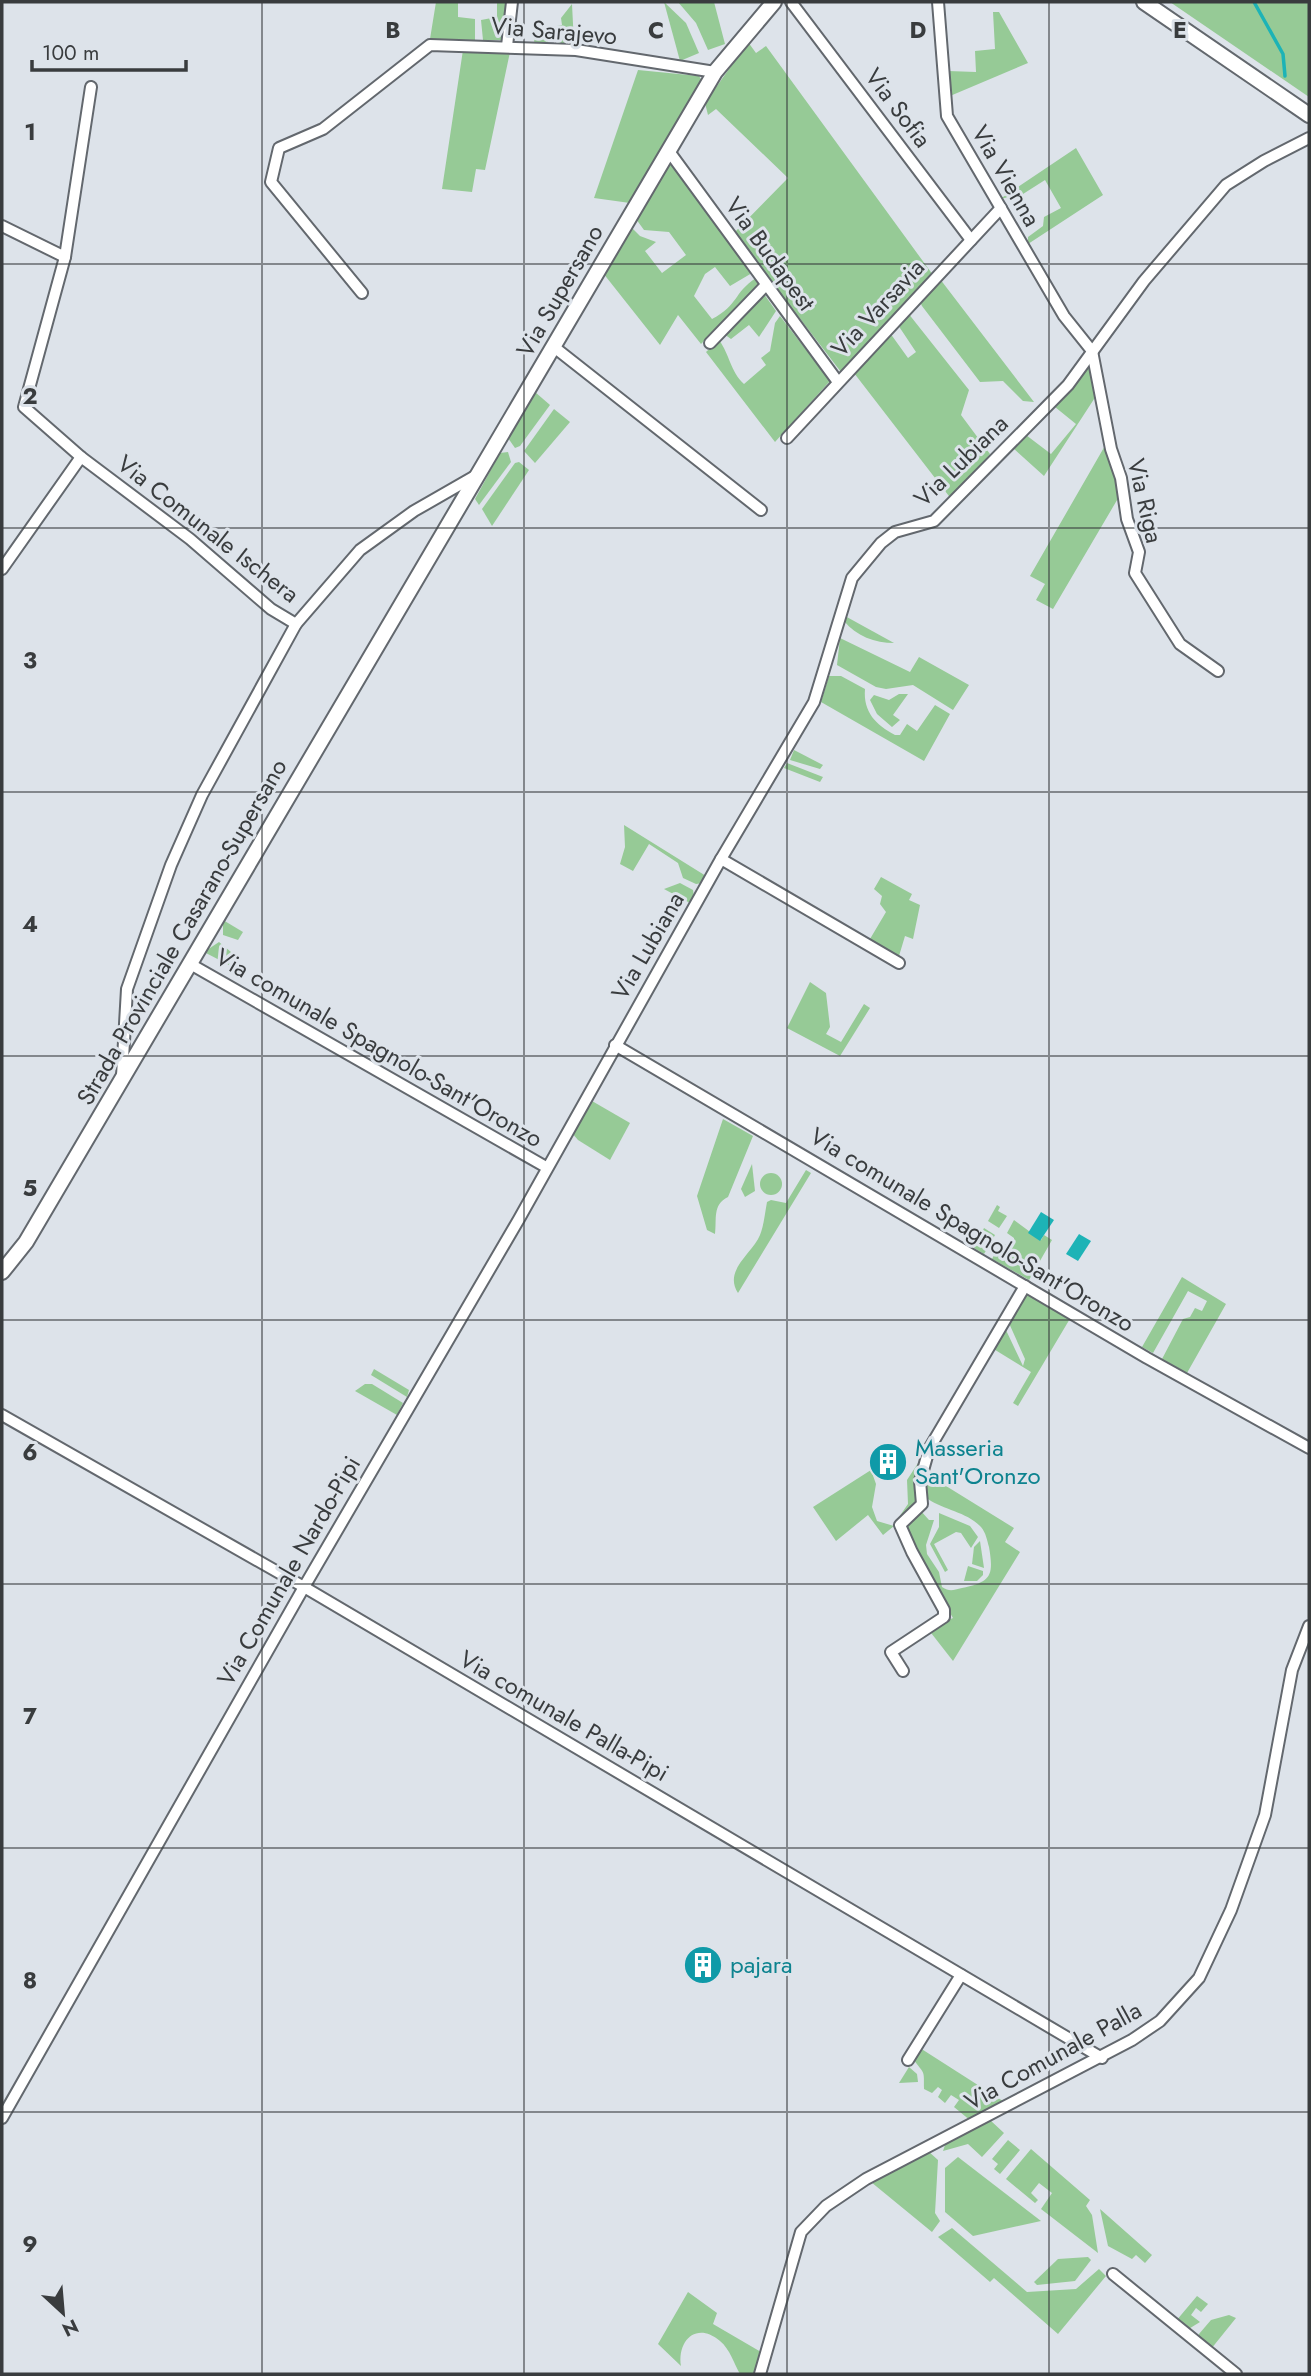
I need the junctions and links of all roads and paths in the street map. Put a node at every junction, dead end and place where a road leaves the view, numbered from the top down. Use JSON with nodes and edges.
{"nodes":[{"id":1,"x":512,"y":2,"type":"edge"},
{"id":2,"x":774,"y":2,"type":"edge"},
{"id":3,"x":791,"y":2,"type":"edge"},
{"id":4,"x":938,"y":2,"type":"edge"},
{"id":5,"x":1144,"y":2,"type":"edge"},
{"id":6,"x":507,"y":46,"type":"junction"},
{"id":7,"x":715,"y":72,"type":"junction"},
{"id":8,"x":92,"y":87,"type":"dead end"},
{"id":9,"x":1309,"y":115,"type":"edge"},
{"id":10,"x":1309,"y":138,"type":"edge"},
{"id":11,"x":668,"y":150,"type":"junction"},
{"id":12,"x":1001,"y":208,"type":"junction"},
{"id":13,"x":2,"y":226,"type":"edge"},
{"id":14,"x":971,"y":240,"type":"junction"},
{"id":15,"x":65,"y":257,"type":"junction"},
{"id":16,"x":766,"y":285,"type":"junction"},
{"id":17,"x":362,"y":293,"type":"dead end"},
{"id":18,"x":710,"y":342,"type":"dead end"},
{"id":19,"x":554,"y":347,"type":"junction"},
{"id":20,"x":1092,"y":351,"type":"junction"},
{"id":21,"x":838,"y":382,"type":"junction"},
{"id":22,"x":787,"y":438,"type":"dead end"},
{"id":23,"x":81,"y":457,"type":"junction"},
{"id":24,"x":478,"y":474,"type":"junction"},
{"id":25,"x":761,"y":510,"type":"dead end"},
{"id":26,"x":2,"y":569,"type":"edge"},
{"id":27,"x":396,"y":612,"type":"joint"},
{"id":28,"x":296,"y":624,"type":"junction"},
{"id":29,"x":1218,"y":671,"type":"dead end"},
{"id":30,"x":721,"y":859,"type":"junction"},
{"id":31,"x":899,"y":963,"type":"dead end"},
{"id":32,"x":191,"y":965,"type":"junction"},
{"id":33,"x":615,"y":1045,"type":"junction"},
{"id":34,"x":122,"y":1080,"type":"junction"},
{"id":35,"x":546,"y":1167,"type":"junction"},
{"id":36,"x":2,"y":1272,"type":"edge"},
{"id":37,"x":1025,"y":1286,"type":"junction"},
{"id":38,"x":2,"y":1415,"type":"edge"},
{"id":39,"x":1309,"y":1448,"type":"edge"},
{"id":40,"x":303,"y":1587,"type":"junction"},
{"id":41,"x":1309,"y":1626,"type":"edge"},
{"id":42,"x":903,"y":1671,"type":"dead end"},
{"id":43,"x":961,"y":1975,"type":"junction"},
{"id":44,"x":1102,"y":2058,"type":"junction"},
{"id":45,"x":908,"y":2060,"type":"dead end"},
{"id":46,"x":2,"y":2118,"type":"edge"},
{"id":47,"x":1113,"y":2274,"type":"dead end"},
{"id":48,"x":760,"y":2374,"type":"edge"},
{"id":49,"x":1236,"y":2374,"type":"edge"}],
"edges":[{"from":1,"to":6,"type":"street"},
{"from":2,"to":7,"type":"street","name":"Via Supersano"},
{"from":3,"to":14,"type":"street","name":"Via Sofia"},
{"from":4,"to":12,"type":"street","name":"Via Vienna"},
{"from":5,"to":9,"type":"street"},
{"from":6,"to":7,"type":"street","name":"Via Sarajevo"},
{"from":6,"to":17,"type":"street","name":"Via Sarajevo"},
{"from":7,"to":11,"type":"street","name":"Via Supersano"},
{"from":8,"to":15,"type":"street"},
{"from":10,"to":20,"type":"street","name":"Via Lubiana"},
{"from":11,"to":16,"type":"street","name":"Via Budapest"},
{"from":11,"to":19,"type":"street","name":"Via Supersano"},
{"from":12,"to":14,"type":"street","name":"Via Varsavia"},
{"from":12,"to":20,"type":"street","name":"Via Vienna"},
{"from":13,"to":15,"type":"street"},
{"from":14,"to":21,"type":"street","name":"Via Varsavia"},
{"from":15,"to":23,"type":"street"},
{"from":16,"to":18,"type":"street"},
{"from":16,"to":21,"type":"street","name":"Via Budapest"},
{"from":19,"to":24,"type":"street","name":"Via Supersano"},
{"from":19,"to":25,"type":"street"},
{"from":20,"to":29,"type":"street","name":"Via Riga"},
{"from":20,"to":30,"type":"street","name":"Via Lubiana"},
{"from":21,"to":22,"type":"street","name":"Via Varsavia"},
{"from":23,"to":26,"type":"street","name":"Via Comunale Ischera"},
{"from":23,"to":28,"type":"street","name":"Via Comunale Ischera"},
{"from":24,"to":27,"type":"street","name":"Via Supersano"},
{"from":24,"to":28,"type":"street","name":"Via Comunale Ischera"},
{"from":27,"to":32,"type":"street","name":"Strada Provinciale Casarano-Supersano"},
{"from":28,"to":34,"type":"street"},
{"from":30,"to":31,"type":"street"},
{"from":30,"to":33,"type":"street","name":"Via Lubiana"},
{"from":32,"to":34,"type":"street","name":"Strada Provinciale Casarano-Supersano"},
{"from":32,"to":35,"type":"street","name":"Via comunale Spagnolo-Sant'Oronzo"},
{"from":33,"to":35,"type":"street","name":"Via Comunale Nardo-Pipi"},
{"from":33,"to":37,"type":"street","name":"Via comunale Spagnolo-Sant'Oronzo"},
{"from":34,"to":36,"type":"street","name":"Strada Provinciale Casarano-Supersano"},
{"from":35,"to":40,"type":"street","name":"Via Comunale Nardo-Pipi"},
{"from":37,"to":39,"type":"street","name":"Via comunale Spagnolo-Sant'Oronzo"},
{"from":37,"to":42,"type":"street"},
{"from":38,"to":40,"type":"street","name":"Via comunale Palla-Pipi"},
{"from":40,"to":43,"type":"street","name":"Via comunale Palla-Pipi"},
{"from":40,"to":46,"type":"street","name":"Via Comunale Nardo-Pipi"},
{"from":41,"to":44,"type":"street","name":"Via Comunale Palla"},
{"from":43,"to":44,"type":"street","name":"Via comunale Palla-Pipi"},
{"from":43,"to":45,"type":"street"},
{"from":44,"to":48,"type":"street","name":"Via Comunale Palla"},
{"from":47,"to":49,"type":"street"}]}
